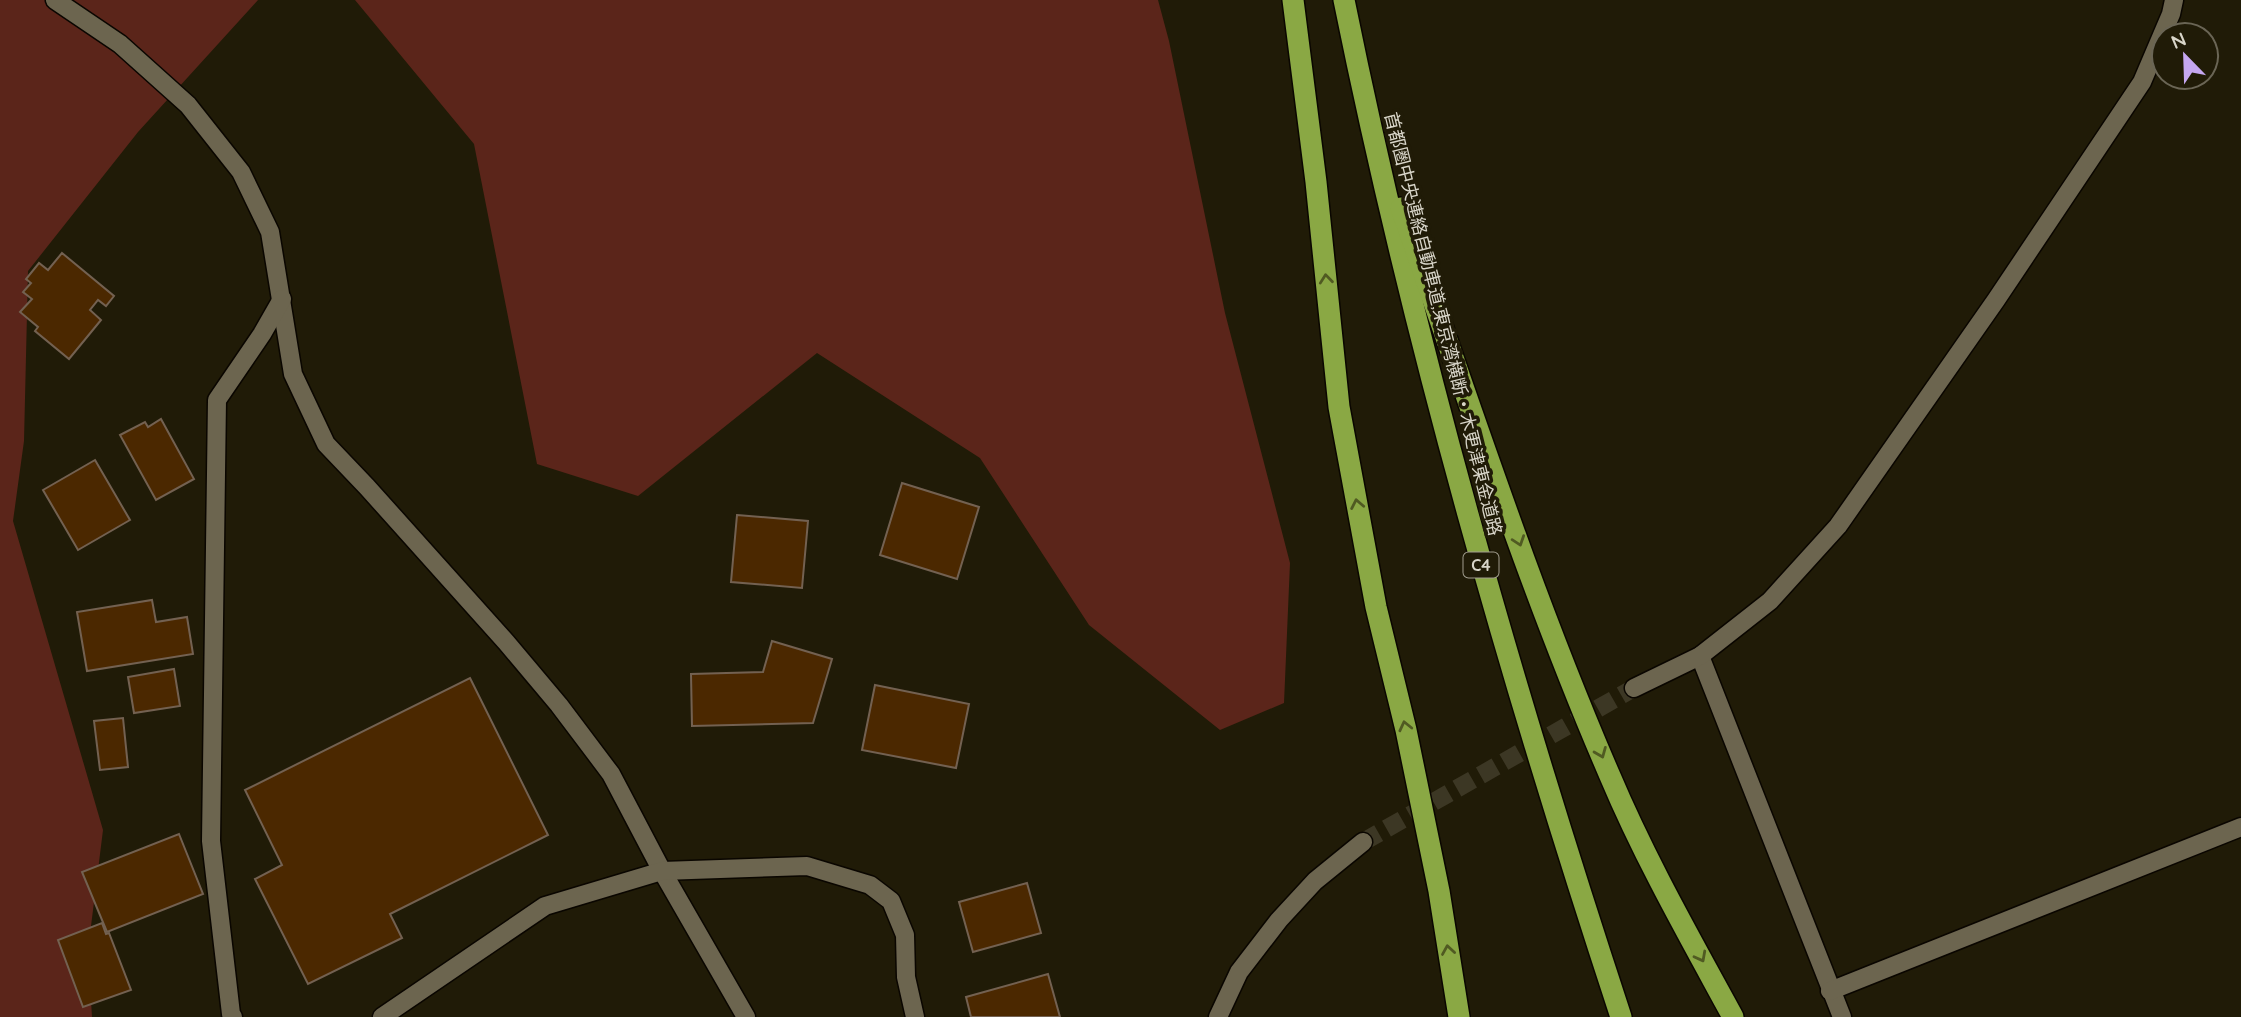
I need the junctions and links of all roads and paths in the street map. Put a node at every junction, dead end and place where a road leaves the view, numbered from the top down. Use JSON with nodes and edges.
{"nodes":[{"id":1,"x":55,"y":0,"type":"edge"},
{"id":2,"x":1293,"y":0,"type":"edge"},
{"id":3,"x":1344,"y":0,"type":"edge"},
{"id":4,"x":2174,"y":0,"type":"edge"},
{"id":5,"x":1366,"y":107,"type":"junction"},
{"id":6,"x":282,"y":299,"type":"junction"},
{"id":7,"x":1700,"y":656,"type":"junction"},
{"id":8,"x":1634,"y":688,"type":"tunnel mouth"},
{"id":9,"x":2241,"y":827,"type":"edge"},
{"id":10,"x":1363,"y":842,"type":"tunnel mouth"},
{"id":11,"x":662,"y":871,"type":"junction"},
{"id":12,"x":1830,"y":991,"type":"junction"},
{"id":13,"x":233,"y":1017,"type":"edge"},
{"id":14,"x":382,"y":1017,"type":"edge"},
{"id":15,"x":746,"y":1017,"type":"edge"},
{"id":16,"x":915,"y":1017,"type":"edge"},
{"id":17,"x":1218,"y":1017,"type":"edge"},
{"id":18,"x":1459,"y":1017,"type":"edge"},
{"id":19,"x":1621,"y":1017,"type":"edge"},
{"id":20,"x":1733,"y":1017,"type":"edge"},
{"id":21,"x":1842,"y":1017,"type":"edge"}],
"edges":[{"from":1,"to":6,"type":"street"},
{"from":18,"to":2,"type":"highway","one_way":true},
{"from":3,"to":5,"type":"highway","name":"首都圏中央連絡自動車道;東京湾横断・木更津東金道路","number":"C4"},
{"from":4,"to":7,"type":"street"},
{"from":5,"to":19,"type":"highway","name":"首都圏中央連絡自動車道;東京湾横断・木更津東金道路","number":"C4"},
{"from":5,"to":20,"type":"highway","one_way":true},
{"from":6,"to":11,"type":"street"},
{"from":6,"to":13,"type":"street"},
{"from":7,"to":8,"type":"street"},
{"from":7,"to":12,"type":"street"},
{"from":9,"to":12,"type":"street"},
{"from":10,"to":17,"type":"street"},
{"from":11,"to":14,"type":"street"},
{"from":11,"to":15,"type":"street"},
{"from":11,"to":16,"type":"street"},
{"from":12,"to":21,"type":"street"}]}
